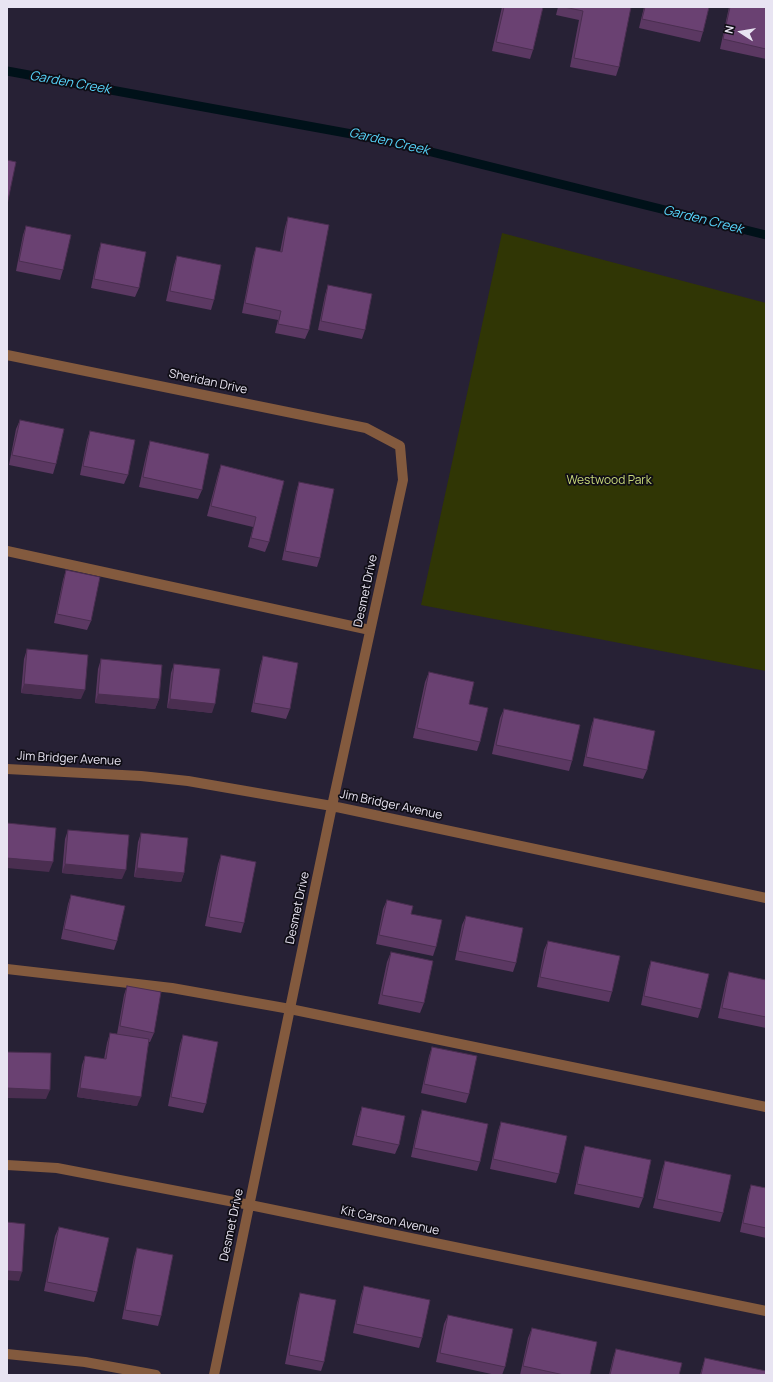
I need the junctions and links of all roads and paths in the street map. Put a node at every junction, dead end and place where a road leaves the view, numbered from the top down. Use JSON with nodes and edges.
{"nodes":[{"id":1,"x":7,"y":354,"type":"edge"},
{"id":2,"x":400,"y":446,"type":"joint"},
{"id":3,"x":7,"y":551,"type":"edge"},
{"id":4,"x":370,"y":630,"type":"junction"},
{"id":5,"x":7,"y":769,"type":"edge"},
{"id":6,"x":332,"y":806,"type":"junction"},
{"id":7,"x":766,"y":898,"type":"edge"},
{"id":8,"x":7,"y":969,"type":"edge"},
{"id":9,"x":290,"y":1009,"type":"junction"},
{"id":10,"x":766,"y":1107,"type":"edge"},
{"id":11,"x":7,"y":1165,"type":"edge"},
{"id":12,"x":250,"y":1205,"type":"junction"},
{"id":13,"x":766,"y":1311,"type":"edge"},
{"id":14,"x":7,"y":1354,"type":"edge"},
{"id":15,"x":156,"y":1375,"type":"edge"},
{"id":16,"x":214,"y":1375,"type":"edge"}],
"edges":[{"from":1,"to":2,"type":"street","name":"Sheridan Drive"},
{"from":2,"to":4,"type":"street","name":"Desmet Drive"},
{"from":3,"to":4,"type":"street"},
{"from":4,"to":6,"type":"street","name":"Desmet Drive"},
{"from":5,"to":6,"type":"street","name":"Jim Bridger Avenue"},
{"from":6,"to":7,"type":"street","name":"Jim Bridger Avenue"},
{"from":6,"to":9,"type":"street","name":"Desmet Drive"},
{"from":8,"to":9,"type":"street"},
{"from":9,"to":10,"type":"street"},
{"from":9,"to":12,"type":"street","name":"Desmet Drive"},
{"from":11,"to":12,"type":"street","name":"Kit Carson Avenue"},
{"from":12,"to":13,"type":"street","name":"Kit Carson Avenue"},
{"from":12,"to":16,"type":"street","name":"Desmet Drive"},
{"from":14,"to":15,"type":"street"}]}
